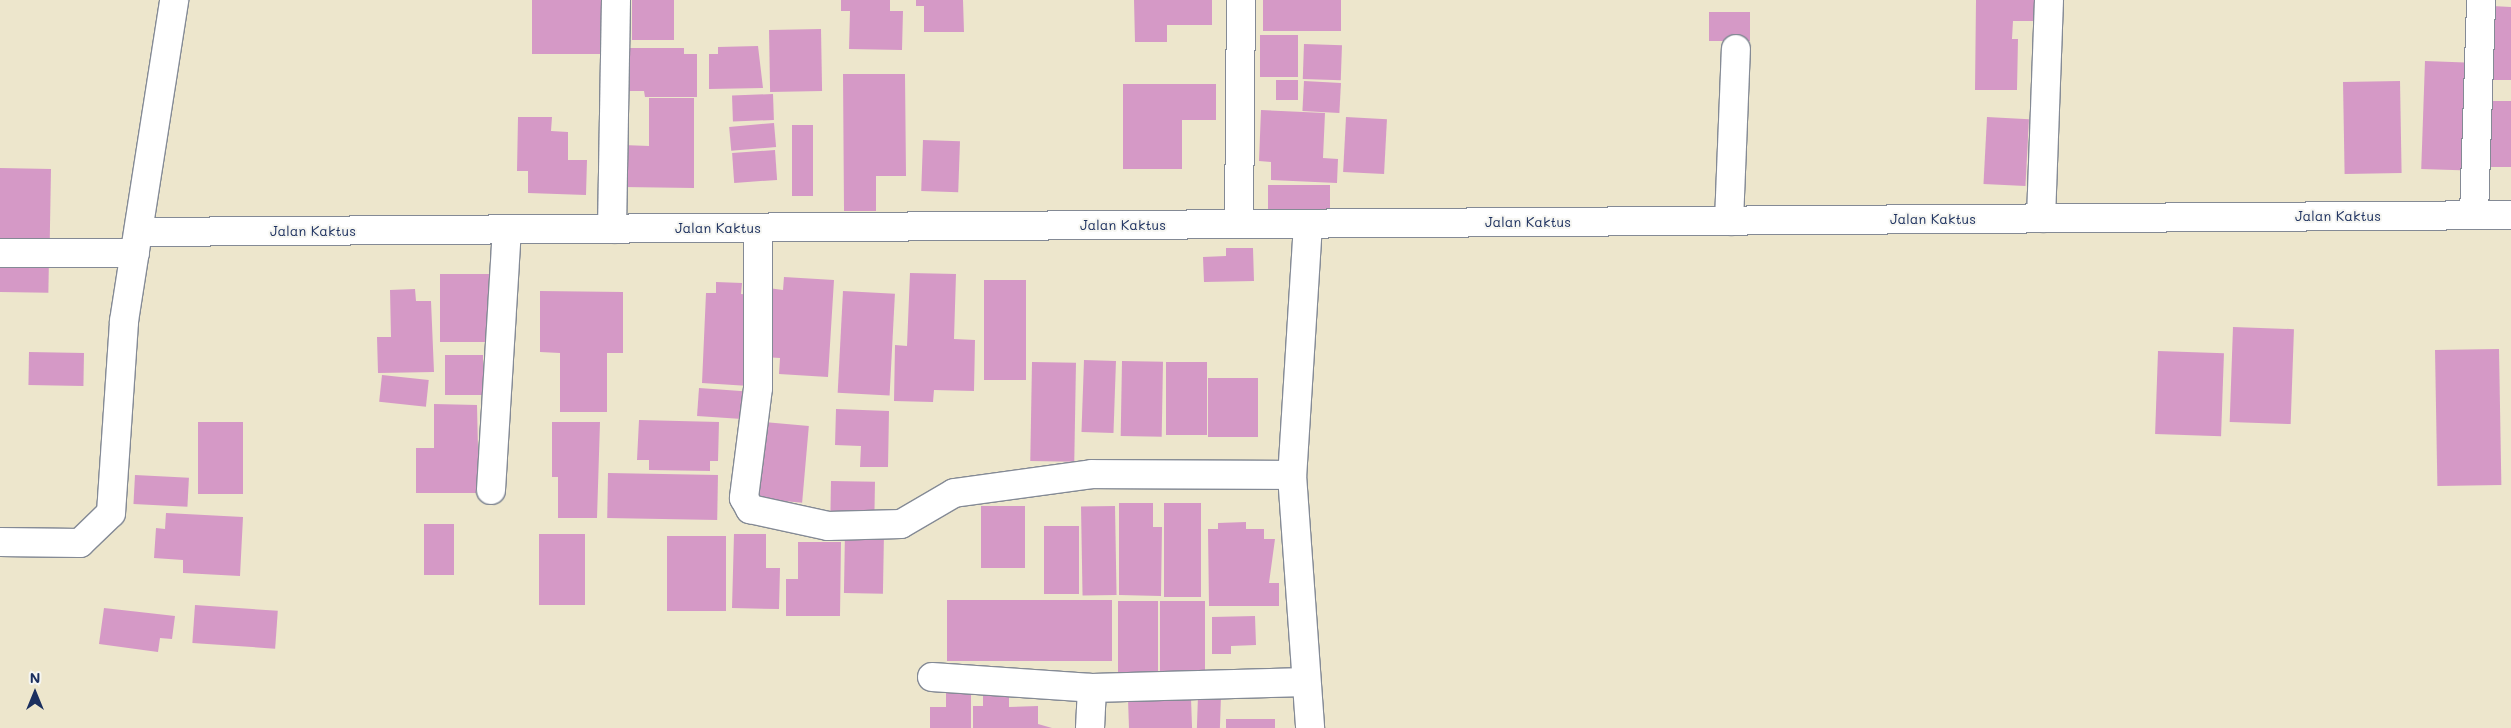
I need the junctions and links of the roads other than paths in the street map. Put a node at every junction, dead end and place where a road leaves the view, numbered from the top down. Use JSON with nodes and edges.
{"nodes":[{"id":1,"x":174,"y":0,"type":"edge"},
{"id":2,"x":616,"y":0,"type":"edge"},
{"id":3,"x":1240,"y":0,"type":"edge"},
{"id":4,"x":2049,"y":0,"type":"edge"},
{"id":5,"x":2481,"y":0,"type":"edge"},
{"id":6,"x":1736,"y":50,"type":"dead end"},
{"id":7,"x":2474,"y":215,"type":"junction"},
{"id":8,"x":2511,"y":215,"type":"edge"},
{"id":9,"x":2041,"y":218,"type":"junction"},
{"id":10,"x":1729,"y":221,"type":"junction"},
{"id":11,"x":1239,"y":224,"type":"junction"},
{"id":12,"x":1308,"y":224,"type":"junction"},
{"id":13,"x":758,"y":228,"type":"junction"},
{"id":14,"x":507,"y":229,"type":"junction"},
{"id":15,"x":612,"y":229,"type":"junction"},
{"id":16,"x":138,"y":242,"type":"junction"},
{"id":17,"x":0,"y":253,"type":"edge"},
{"id":18,"x":1292,"y":476,"type":"junction"},
{"id":19,"x":491,"y":490,"type":"dead end"},
{"id":20,"x":0,"y":542,"type":"edge"},
{"id":21,"x":932,"y":677,"type":"dead end"},
{"id":22,"x":1306,"y":682,"type":"junction"},
{"id":23,"x":1092,"y":688,"type":"junction"},
{"id":24,"x":1090,"y":728,"type":"edge"},
{"id":25,"x":1310,"y":728,"type":"edge"}],
"edges":[{"from":1,"to":16,"type":"street"},
{"from":2,"to":15,"type":"street"},
{"from":3,"to":11,"type":"street"},
{"from":4,"to":9,"type":"street"},
{"from":5,"to":7,"type":"street"},
{"from":6,"to":10,"type":"street"},
{"from":7,"to":8,"type":"street","name":"Jalan Kaktus"},
{"from":7,"to":9,"type":"street","name":"Jalan Kaktus"},
{"from":9,"to":10,"type":"street","name":"Jalan Kaktus"},
{"from":10,"to":12,"type":"street","name":"Jalan Kaktus"},
{"from":11,"to":12,"type":"street","name":"Jalan Kaktus"},
{"from":11,"to":13,"type":"street","name":"Jalan Kaktus"},
{"from":12,"to":18,"type":"street"},
{"from":13,"to":15,"type":"street","name":"Jalan Kaktus"},
{"from":13,"to":18,"type":"street"},
{"from":14,"to":15,"type":"street","name":"Jalan Kaktus"},
{"from":14,"to":16,"type":"street","name":"Jalan Kaktus"},
{"from":14,"to":19,"type":"street"},
{"from":16,"to":17,"type":"street","name":"Jalan Kaktus"},
{"from":16,"to":20,"type":"street"},
{"from":18,"to":22,"type":"street"},
{"from":21,"to":23,"type":"street"},
{"from":22,"to":23,"type":"street"},
{"from":22,"to":25,"type":"street"},
{"from":23,"to":24,"type":"street"}]}
